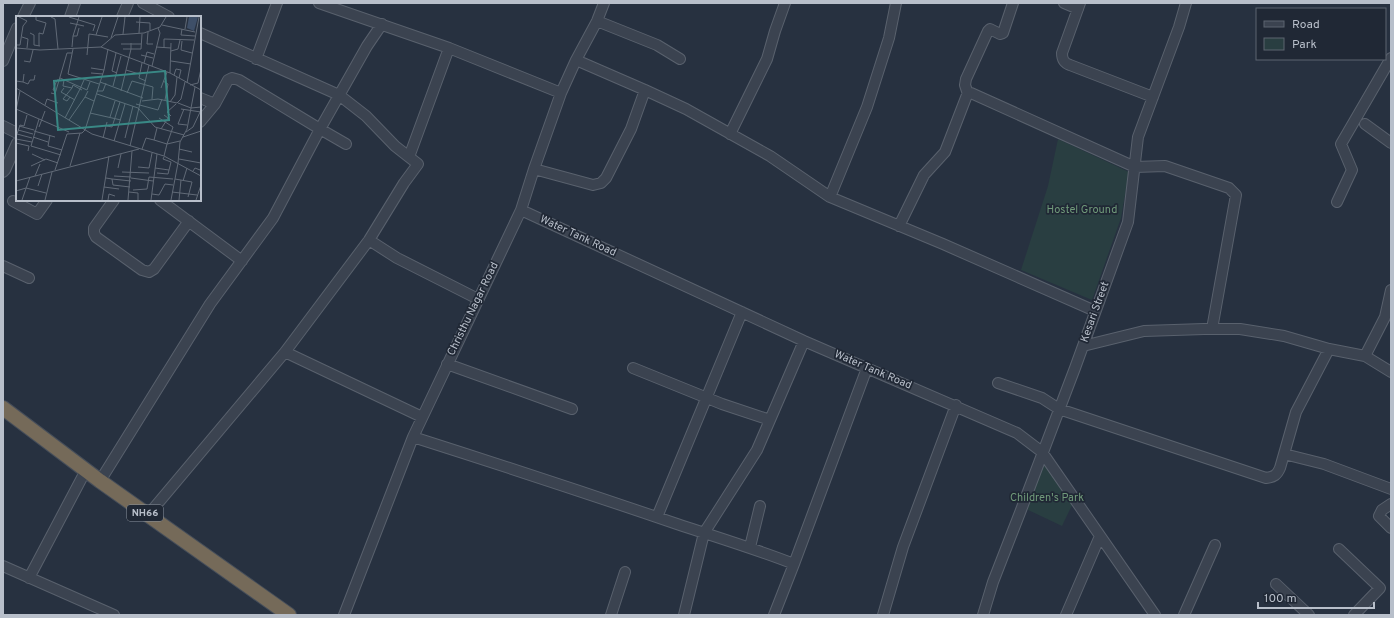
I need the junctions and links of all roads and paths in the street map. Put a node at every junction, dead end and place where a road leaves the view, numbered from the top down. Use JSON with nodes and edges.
{"nodes":[{"id":1,"x":30,"y":3,"type":"edge"},
{"id":2,"x":75,"y":3,"type":"edge"},
{"id":3,"x":128,"y":3,"type":"edge"},
{"id":4,"x":143,"y":3,"type":"edge"},
{"id":5,"x":277,"y":3,"type":"edge"},
{"id":6,"x":319,"y":3,"type":"edge"},
{"id":7,"x":604,"y":3,"type":"edge"},
{"id":8,"x":785,"y":3,"type":"edge"},
{"id":9,"x":896,"y":3,"type":"edge"},
{"id":10,"x":1013,"y":3,"type":"edge"},
{"id":11,"x":1064,"y":3,"type":"edge"},
{"id":12,"x":1186,"y":3,"type":"edge"},
{"id":13,"x":1079,"y":6,"type":"edge"},
{"id":14,"x":24,"y":16,"type":"edge"},
{"id":15,"x":70,"y":16,"type":"edge"},
{"id":16,"x":122,"y":16,"type":"edge"},
{"id":17,"x":167,"y":16,"type":"edge"},
{"id":18,"x":596,"y":21,"type":"junction"},
{"id":19,"x":382,"y":24,"type":"junction"},
{"id":20,"x":16,"y":30,"type":"edge"},
{"id":21,"x":201,"y":33,"type":"edge"},
{"id":22,"x":449,"y":48,"type":"junction"},
{"id":23,"x":1391,"y":58,"type":"edge"},
{"id":24,"x":256,"y":59,"type":"junction"},
{"id":25,"x":680,"y":59,"type":"dead end"},
{"id":26,"x":576,"y":60,"type":"junction"},
{"id":27,"x":3,"y":61,"type":"edge"},
{"id":28,"x":645,"y":90,"type":"junction"},
{"id":29,"x":561,"y":93,"type":"junction"},
{"id":30,"x":968,"y":94,"type":"junction"},
{"id":31,"x":339,"y":96,"type":"junction"},
{"id":32,"x":1153,"y":97,"type":"junction"},
{"id":33,"x":201,"y":98,"type":"edge"},
{"id":34,"x":215,"y":104,"type":"junction"},
{"id":35,"x":201,"y":121,"type":"edge"},
{"id":36,"x":1365,"y":124,"type":"dead end"},
{"id":37,"x":3,"y":126,"type":"edge"},
{"id":38,"x":320,"y":129,"type":"junction"},
{"id":39,"x":16,"y":132,"type":"edge"},
{"id":40,"x":730,"y":134,"type":"junction"},
{"id":41,"x":1391,"y":143,"type":"edge"},
{"id":42,"x":346,"y":144,"type":"dead end"},
{"id":43,"x":16,"y":145,"type":"edge"},
{"id":44,"x":409,"y":157,"type":"junction"},
{"id":45,"x":1135,"y":166,"type":"junction"},
{"id":46,"x":534,"y":169,"type":"junction"},
{"id":47,"x":3,"y":172,"type":"edge"},
{"id":48,"x":830,"y":198,"type":"junction"},
{"id":49,"x":13,"y":201,"type":"dead end"},
{"id":50,"x":46,"y":201,"type":"edge"},
{"id":51,"x":113,"y":201,"type":"edge"},
{"id":52,"x":161,"y":201,"type":"edge"},
{"id":53,"x":1337,"y":202,"type":"dead end"},
{"id":54,"x":521,"y":210,"type":"junction"},
{"id":55,"x":189,"y":221,"type":"junction"},
{"id":56,"x":899,"y":226,"type":"junction"},
{"id":57,"x":369,"y":240,"type":"junction"},
{"id":58,"x":242,"y":261,"type":"junction"},
{"id":59,"x":3,"y":266,"type":"edge"},
{"id":60,"x":29,"y":278,"type":"dead end"},
{"id":61,"x":1391,"y":290,"type":"edge"},
{"id":62,"x":478,"y":299,"type":"junction"},
{"id":63,"x":1095,"y":311,"type":"junction"},
{"id":64,"x":742,"y":312,"type":"junction"},
{"id":65,"x":1212,"y":329,"type":"junction"},
{"id":66,"x":804,"y":341,"type":"junction"},
{"id":67,"x":1083,"y":346,"type":"junction"},
{"id":68,"x":1329,"y":349,"type":"junction"},
{"id":69,"x":285,"y":352,"type":"junction"},
{"id":70,"x":1365,"y":356,"type":"junction"},
{"id":71,"x":447,"y":364,"type":"junction"},
{"id":72,"x":633,"y":368,"type":"dead end"},
{"id":73,"x":868,"y":368,"type":"junction"},
{"id":74,"x":1391,"y":372,"type":"edge"},
{"id":75,"x":998,"y":383,"type":"dead end"},
{"id":76,"x":706,"y":398,"type":"junction"},
{"id":77,"x":956,"y":405,"type":"junction"},
{"id":78,"x":3,"y":408,"type":"edge"},
{"id":79,"x":572,"y":409,"type":"dead end"},
{"id":80,"x":1059,"y":409,"type":"junction"},
{"id":81,"x":422,"y":417,"type":"junction"},
{"id":82,"x":770,"y":420,"type":"junction"},
{"id":83,"x":413,"y":437,"type":"junction"},
{"id":84,"x":1042,"y":452,"type":"junction"},
{"id":85,"x":1284,"y":454,"type":"junction"},
{"id":86,"x":86,"y":470,"type":"junction"},
{"id":87,"x":100,"y":481,"type":"junction"},
{"id":88,"x":1391,"y":489,"type":"edge"},
{"id":89,"x":1391,"y":504,"type":"edge"},
{"id":90,"x":760,"y":506,"type":"dead end"},
{"id":91,"x":148,"y":515,"type":"junction"},
{"id":92,"x":658,"y":517,"type":"junction"},
{"id":93,"x":1391,"y":528,"type":"edge"},
{"id":94,"x":704,"y":533,"type":"junction"},
{"id":95,"x":1100,"y":536,"type":"junction"},
{"id":96,"x":1215,"y":545,"type":"dead end"},
{"id":97,"x":750,"y":547,"type":"junction"},
{"id":98,"x":1339,"y":549,"type":"dead end"},
{"id":99,"x":794,"y":564,"type":"junction"},
{"id":100,"x":3,"y":566,"type":"edge"},
{"id":101,"x":624,"y":572,"type":"dead end"},
{"id":102,"x":29,"y":578,"type":"junction"},
{"id":103,"x":1276,"y":584,"type":"dead end"},
{"id":104,"x":114,"y":615,"type":"edge"},
{"id":105,"x":289,"y":615,"type":"edge"},
{"id":106,"x":344,"y":615,"type":"edge"},
{"id":107,"x":611,"y":615,"type":"edge"},
{"id":108,"x":684,"y":615,"type":"edge"},
{"id":109,"x":774,"y":615,"type":"edge"},
{"id":110,"x":883,"y":615,"type":"edge"},
{"id":111,"x":983,"y":615,"type":"edge"},
{"id":112,"x":1066,"y":615,"type":"edge"},
{"id":113,"x":1155,"y":615,"type":"edge"},
{"id":114,"x":1184,"y":615,"type":"edge"},
{"id":115,"x":1309,"y":615,"type":"edge"},
{"id":116,"x":1354,"y":615,"type":"edge"}],
"edges":[{"from":1,"to":14,"type":"street"},
{"from":2,"to":15,"type":"street"},
{"from":3,"to":16,"type":"street"},
{"from":4,"to":17,"type":"street"},
{"from":5,"to":24,"type":"street"},
{"from":6,"to":19,"type":"street"},
{"from":7,"to":18,"type":"street","name":"Christhu Nagar Road"},
{"from":8,"to":40,"type":"street"},
{"from":9,"to":48,"type":"street"},
{"from":10,"to":30,"type":"street"},
{"from":11,"to":13,"type":"street"},
{"from":12,"to":32,"type":"street","name":"Kesari Street"},
{"from":13,"to":32,"type":"street"},
{"from":18,"to":25,"type":"street"},
{"from":18,"to":26,"type":"street","name":"Christhu Nagar Road"},
{"from":19,"to":22,"type":"street"},
{"from":19,"to":31,"type":"street"},
{"from":20,"to":27,"type":"street"},
{"from":21,"to":24,"type":"street"},
{"from":22,"to":29,"type":"street"},
{"from":22,"to":44,"type":"street"},
{"from":23,"to":53,"type":"street"},
{"from":24,"to":31,"type":"street"},
{"from":26,"to":28,"type":"street"},
{"from":26,"to":29,"type":"street","name":"Christhu Nagar Road"},
{"from":28,"to":40,"type":"street"},
{"from":28,"to":46,"type":"street"},
{"from":29,"to":46,"type":"street","name":"Christhu Nagar Road"},
{"from":30,"to":45,"type":"street"},
{"from":30,"to":56,"type":"street"},
{"from":31,"to":38,"type":"street"},
{"from":31,"to":44,"type":"street"},
{"from":32,"to":45,"type":"street","name":"Kesari Street"},
{"from":33,"to":34,"type":"street"},
{"from":34,"to":35,"type":"street"},
{"from":34,"to":38,"type":"street"},
{"from":36,"to":41,"type":"street"},
{"from":37,"to":39,"type":"street"},
{"from":38,"to":42,"type":"street"},
{"from":38,"to":58,"type":"street"},
{"from":40,"to":48,"type":"street"},
{"from":43,"to":47,"type":"street"},
{"from":44,"to":57,"type":"street"},
{"from":45,"to":63,"type":"street","name":"Kesari Street"},
{"from":45,"to":65,"type":"street"},
{"from":46,"to":54,"type":"street","name":"Christhu Nagar Road"},
{"from":48,"to":56,"type":"street"},
{"from":49,"to":50,"type":"street"},
{"from":51,"to":55,"type":"street"},
{"from":52,"to":55,"type":"street"},
{"from":54,"to":62,"type":"street","name":"Christhu Nagar Road"},
{"from":54,"to":64,"type":"street","name":"Water Tank Road"},
{"from":55,"to":58,"type":"street"},
{"from":56,"to":63,"type":"street"},
{"from":57,"to":62,"type":"street"},
{"from":57,"to":69,"type":"street"},
{"from":58,"to":87,"type":"street"},
{"from":59,"to":60,"type":"street"},
{"from":61,"to":70,"type":"street"},
{"from":62,"to":71,"type":"street","name":"Christhu Nagar Road"},
{"from":63,"to":67,"type":"street","name":"Kesari Street"},
{"from":64,"to":66,"type":"street","name":"Water Tank Road"},
{"from":64,"to":76,"type":"street"},
{"from":65,"to":67,"type":"street"},
{"from":65,"to":68,"type":"street"},
{"from":66,"to":73,"type":"street","name":"Water Tank Road"},
{"from":66,"to":82,"type":"street"},
{"from":67,"to":80,"type":"street","name":"Kesari Street"},
{"from":68,"to":70,"type":"street"},
{"from":68,"to":85,"type":"street"},
{"from":69,"to":81,"type":"street"},
{"from":69,"to":91,"type":"street"},
{"from":70,"to":74,"type":"street"},
{"from":71,"to":79,"type":"street"},
{"from":71,"to":81,"type":"street","name":"Christhu Nagar Road"},
{"from":72,"to":76,"type":"street"},
{"from":73,"to":77,"type":"street","name":"Water Tank Road"},
{"from":73,"to":99,"type":"street"},
{"from":75,"to":80,"type":"street"},
{"from":76,"to":82,"type":"street"},
{"from":76,"to":92,"type":"street"},
{"from":77,"to":84,"type":"street","name":"Water Tank Road"},
{"from":77,"to":110,"type":"street"},
{"from":78,"to":86,"type":"highway","number":"NH66"},
{"from":80,"to":84,"type":"street","name":"Kesari Street"},
{"from":80,"to":85,"type":"street"},
{"from":81,"to":83,"type":"street","name":"Christhu Nagar Road"},
{"from":82,"to":94,"type":"street"},
{"from":83,"to":92,"type":"street"},
{"from":83,"to":106,"type":"street","name":"Christhu Nagar Road"},
{"from":84,"to":95,"type":"street","name":"Water Tank Road"},
{"from":84,"to":111,"type":"street","name":"Kesari Street"},
{"from":85,"to":88,"type":"street"},
{"from":86,"to":87,"type":"highway","number":"NH66"},
{"from":86,"to":102,"type":"street"},
{"from":87,"to":91,"type":"highway","number":"NH66"},
{"from":89,"to":93,"type":"street"},
{"from":90,"to":97,"type":"street"},
{"from":91,"to":105,"type":"highway","number":"NH66"},
{"from":92,"to":94,"type":"street"},
{"from":94,"to":97,"type":"street"},
{"from":94,"to":108,"type":"street"},
{"from":95,"to":112,"type":"street"},
{"from":95,"to":113,"type":"street","name":"Water Tank Road"},
{"from":96,"to":114,"type":"street"},
{"from":97,"to":99,"type":"street"},
{"from":98,"to":116,"type":"street"},
{"from":99,"to":109,"type":"street"},
{"from":100,"to":102,"type":"street"},
{"from":101,"to":107,"type":"street"},
{"from":102,"to":104,"type":"street"},
{"from":103,"to":115,"type":"street"}]}
